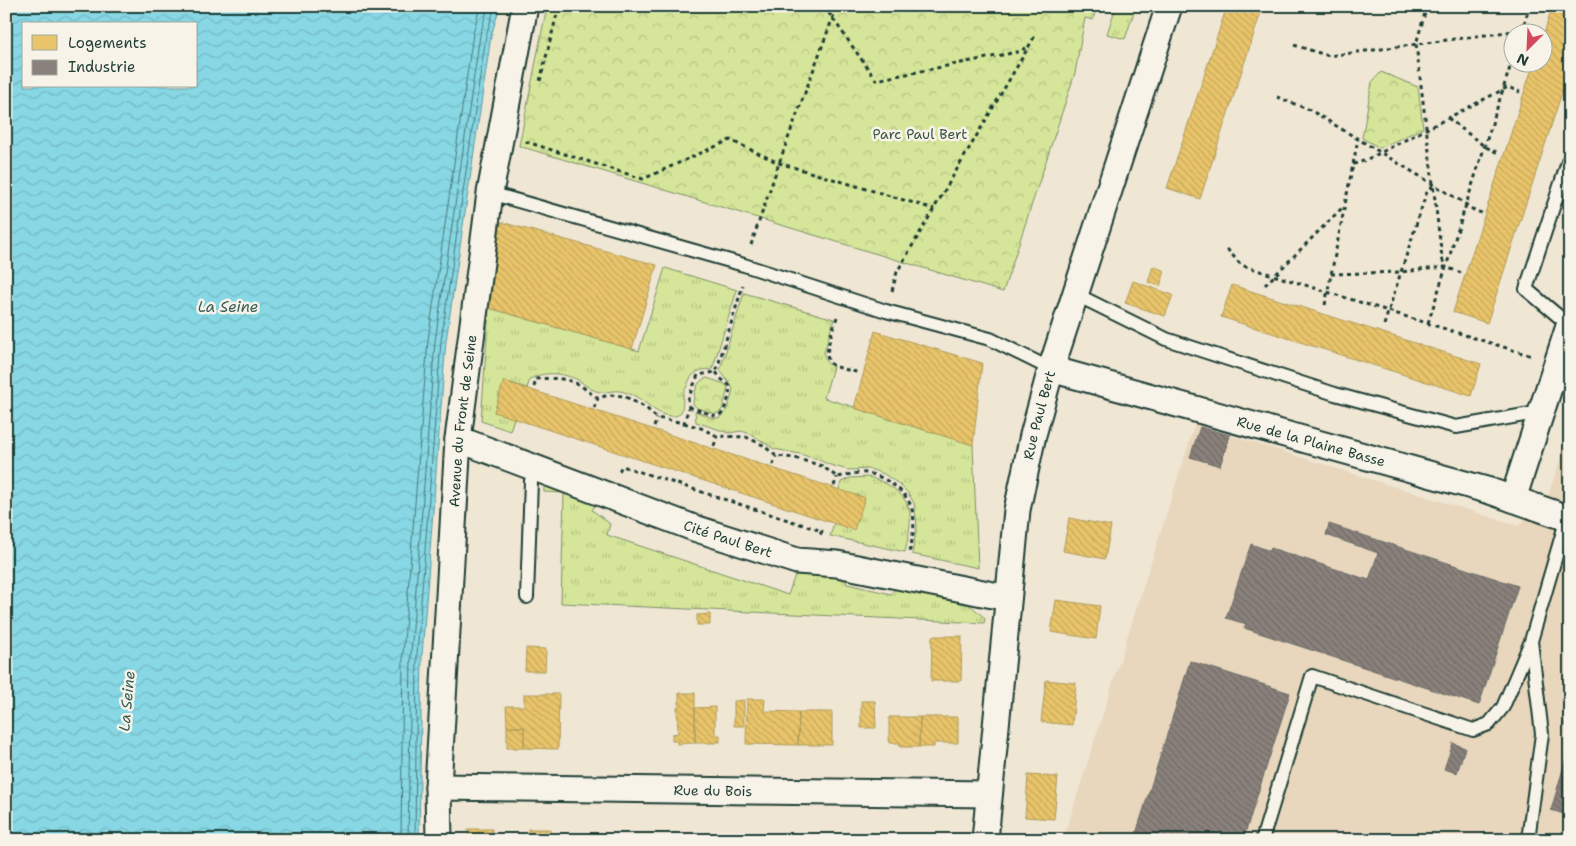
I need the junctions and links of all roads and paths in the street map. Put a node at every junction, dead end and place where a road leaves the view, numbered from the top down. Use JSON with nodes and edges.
{"nodes":[{"id":1,"x":526,"y":6,"type":"edge"},
{"id":2,"x":559,"y":6,"type":"edge"},
{"id":3,"x":824,"y":6,"type":"edge"},
{"id":4,"x":837,"y":6,"type":"edge"},
{"id":5,"x":1169,"y":6,"type":"edge"},
{"id":6,"x":1427,"y":6,"type":"edge"},
{"id":7,"x":1530,"y":6,"type":"edge"},
{"id":8,"x":833,"y":19,"type":"junction"},
{"id":9,"x":1525,"y":22,"type":"edge"},
{"id":10,"x":1504,"y":33,"type":"edge"},
{"id":11,"x":1036,"y":34,"type":"dead end"},
{"id":12,"x":1416,"y":44,"type":"junction"},
{"id":13,"x":1294,"y":45,"type":"dead end"},
{"id":14,"x":1028,"y":47,"type":"junction"},
{"id":15,"x":1508,"y":72,"type":"edge"},
{"id":16,"x":538,"y":90,"type":"dead end"},
{"id":17,"x":1501,"y":90,"type":"junction"},
{"id":18,"x":1520,"y":92,"type":"dead end"},
{"id":19,"x":1277,"y":98,"type":"dead end"},
{"id":20,"x":1448,"y":118,"type":"junction"},
{"id":21,"x":1427,"y":129,"type":"junction"},
{"id":22,"x":529,"y":134,"type":"dead end"},
{"id":23,"x":1358,"y":139,"type":"junction"},
{"id":24,"x":1484,"y":146,"type":"junction"},
{"id":25,"x":1380,"y":152,"type":"junction"},
{"id":26,"x":1500,"y":154,"type":"dead end"},
{"id":27,"x":1570,"y":156,"type":"edge"},
{"id":28,"x":779,"y":163,"type":"junction"},
{"id":29,"x":1353,"y":164,"type":"junction"},
{"id":30,"x":1434,"y":184,"type":"junction"},
{"id":31,"x":490,"y":193,"type":"junction"},
{"id":32,"x":1466,"y":204,"type":"junction"},
{"id":33,"x":1344,"y":206,"type":"junction"},
{"id":34,"x":934,"y":209,"type":"junction"},
{"id":35,"x":1482,"y":214,"type":"dead end"},
{"id":36,"x":1227,"y":249,"type":"dead end"},
{"id":37,"x":744,"y":264,"type":"junction"},
{"id":38,"x":1446,"y":268,"type":"junction"},
{"id":39,"x":1401,"y":272,"type":"junction"},
{"id":40,"x":1461,"y":273,"type":"dead end"},
{"id":41,"x":1331,"y":274,"type":"junction"},
{"id":42,"x":1274,"y":275,"type":"junction"},
{"id":43,"x":1265,"y":285,"type":"dead end"},
{"id":44,"x":1328,"y":292,"type":"junction"},
{"id":45,"x":1075,"y":294,"type":"junction"},
{"id":46,"x":1325,"y":305,"type":"dead end"},
{"id":47,"x":886,"y":311,"type":"junction"},
{"id":48,"x":1388,"y":311,"type":"junction"},
{"id":49,"x":836,"y":320,"type":"dead end"},
{"id":50,"x":1428,"y":324,"type":"junction"},
{"id":51,"x":1570,"y":324,"type":"edge"},
{"id":52,"x":1384,"y":325,"type":"dead end"},
{"id":53,"x":1556,"y":364,"type":"junction"},
{"id":54,"x":1051,"y":369,"type":"junction"},
{"id":55,"x":716,"y":372,"type":"junction"},
{"id":56,"x":860,"y":373,"type":"dead end"},
{"id":57,"x":534,"y":387,"type":"dead end"},
{"id":58,"x":598,"y":398,"type":"junction"},
{"id":59,"x":689,"y":407,"type":"junction"},
{"id":60,"x":594,"y":408,"type":"dead end"},
{"id":61,"x":1541,"y":412,"type":"junction"},
{"id":62,"x":657,"y":418,"type":"junction"},
{"id":63,"x":684,"y":423,"type":"junction"},
{"id":64,"x":654,"y":427,"type":"dead end"},
{"id":65,"x":717,"y":436,"type":"junction"},
{"id":66,"x":458,"y":439,"type":"junction"},
{"id":67,"x":714,"y":446,"type":"dead end"},
{"id":68,"x":776,"y":456,"type":"junction"},
{"id":69,"x":773,"y":465,"type":"dead end"},
{"id":70,"x":536,"y":468,"type":"junction"},
{"id":71,"x":610,"y":468,"type":"dead end"},
{"id":72,"x":837,"y":477,"type":"junction"},
{"id":73,"x":834,"y":486,"type":"dead end"},
{"id":74,"x":1513,"y":499,"type":"junction"},
{"id":75,"x":1568,"y":519,"type":"edge"},
{"id":76,"x":819,"y":538,"type":"dead end"},
{"id":77,"x":908,"y":556,"type":"dead end"},
{"id":78,"x":527,"y":597,"type":"dead end"},
{"id":79,"x":1008,"y":598,"type":"junction"},
{"id":80,"x":1531,"y":641,"type":"junction"},
{"id":81,"x":438,"y":787,"type":"junction"},
{"id":82,"x":989,"y":794,"type":"junction"},
{"id":83,"x":439,"y":840,"type":"edge"},
{"id":84,"x":985,"y":840,"type":"edge"},
{"id":85,"x":1262,"y":840,"type":"edge"},
{"id":86,"x":1528,"y":840,"type":"edge"}],
"edges":[{"from":1,"to":31,"type":"street","name":"Avenue du Front de Seine"},
{"from":2,"to":16,"type":"path"},
{"from":3,"to":8,"type":"path"},
{"from":4,"to":8,"type":"path"},
{"from":5,"to":45,"type":"street","name":"Rue Paul Bert"},
{"from":6,"to":12,"type":"path"},
{"from":7,"to":9,"type":"path"},
{"from":8,"to":14,"type":"path"},
{"from":8,"to":28,"type":"path"},
{"from":10,"to":12,"type":"path"},
{"from":11,"to":14,"type":"path"},
{"from":12,"to":13,"type":"path"},
{"from":12,"to":21,"type":"path"},
{"from":14,"to":34,"type":"path"},
{"from":15,"to":17,"type":"path"},
{"from":17,"to":18,"type":"path"},
{"from":17,"to":20,"type":"path"},
{"from":17,"to":24,"type":"path"},
{"from":19,"to":23,"type":"path"},
{"from":20,"to":21,"type":"path"},
{"from":20,"to":24,"type":"path"},
{"from":21,"to":25,"type":"path"},
{"from":21,"to":30,"type":"path"},
{"from":22,"to":28,"type":"path"},
{"from":23,"to":25,"type":"path"},
{"from":23,"to":29,"type":"path"},
{"from":24,"to":26,"type":"path"},
{"from":24,"to":32,"type":"path"},
{"from":25,"to":29,"type":"path"},
{"from":25,"to":30,"type":"path"},
{"from":27,"to":51,"type":"lane"},
{"from":28,"to":34,"type":"path"},
{"from":28,"to":37,"type":"path"},
{"from":29,"to":33,"type":"path"},
{"from":30,"to":32,"type":"path"},
{"from":30,"to":38,"type":"path"},
{"from":30,"to":39,"type":"path"},
{"from":31,"to":37,"type":"lane"},
{"from":31,"to":66,"type":"street","name":"Avenue du Front de Seine"},
{"from":32,"to":35,"type":"path"},
{"from":32,"to":38,"type":"path"},
{"from":33,"to":41,"type":"path"},
{"from":33,"to":42,"type":"path"},
{"from":34,"to":47,"type":"path"},
{"from":36,"to":42,"type":"path"},
{"from":37,"to":47,"type":"lane"},
{"from":37,"to":55,"type":"path"},
{"from":38,"to":39,"type":"path"},
{"from":38,"to":40,"type":"path"},
{"from":38,"to":50,"type":"path"},
{"from":39,"to":41,"type":"path"},
{"from":39,"to":48,"type":"path"},
{"from":41,"to":44,"type":"path"},
{"from":42,"to":43,"type":"path"},
{"from":42,"to":44,"type":"path"},
{"from":44,"to":46,"type":"path"},
{"from":44,"to":48,"type":"path"},
{"from":45,"to":54,"type":"street","name":"Rue Paul Bert"},
{"from":45,"to":61,"type":"lane"},
{"from":47,"to":54,"type":"lane"},
{"from":48,"to":50,"type":"path"},
{"from":48,"to":52,"type":"path"},
{"from":49,"to":56,"type":"path"},
{"from":50,"to":53,"type":"path"},
{"from":51,"to":53,"type":"street"},
{"from":53,"to":61,"type":"street"},
{"from":54,"to":74,"type":"street","name":"Rue de la Plaine Basse"},
{"from":54,"to":79,"type":"street","name":"Rue Paul Bert"},
{"from":55,"to":59,"type":"path"},
{"from":55,"to":59,"type":"path"},
{"from":57,"to":58,"type":"path"},
{"from":58,"to":60,"type":"path"},
{"from":58,"to":62,"type":"path"},
{"from":59,"to":63,"type":"path"},
{"from":61,"to":74,"type":"street"},
{"from":62,"to":63,"type":"path"},
{"from":62,"to":64,"type":"path"},
{"from":63,"to":65,"type":"path"},
{"from":65,"to":67,"type":"path"},
{"from":65,"to":68,"type":"path"},
{"from":66,"to":70,"type":"street","name":"Cité Paul Bert"},
{"from":66,"to":81,"type":"street","name":"Avenue du Front de Seine"},
{"from":68,"to":69,"type":"path"},
{"from":68,"to":72,"type":"path"},
{"from":70,"to":78,"type":"lane"},
{"from":70,"to":79,"type":"street","name":"Cité Paul Bert"},
{"from":71,"to":76,"type":"path"},
{"from":72,"to":73,"type":"path"},
{"from":72,"to":77,"type":"path"},
{"from":74,"to":75,"type":"street","name":"Rue de la Plaine Basse"},
{"from":75,"to":80,"type":"lane"},
{"from":79,"to":82,"type":"street","name":"Rue Paul Bert"},
{"from":80,"to":85,"type":"lane"},
{"from":80,"to":86,"type":"lane"},
{"from":81,"to":82,"type":"street","name":"Rue du Bois"},
{"from":81,"to":83,"type":"street","name":"Avenue du Front de Seine"},
{"from":82,"to":84,"type":"street","name":"Rue Paul Bert"}]}
